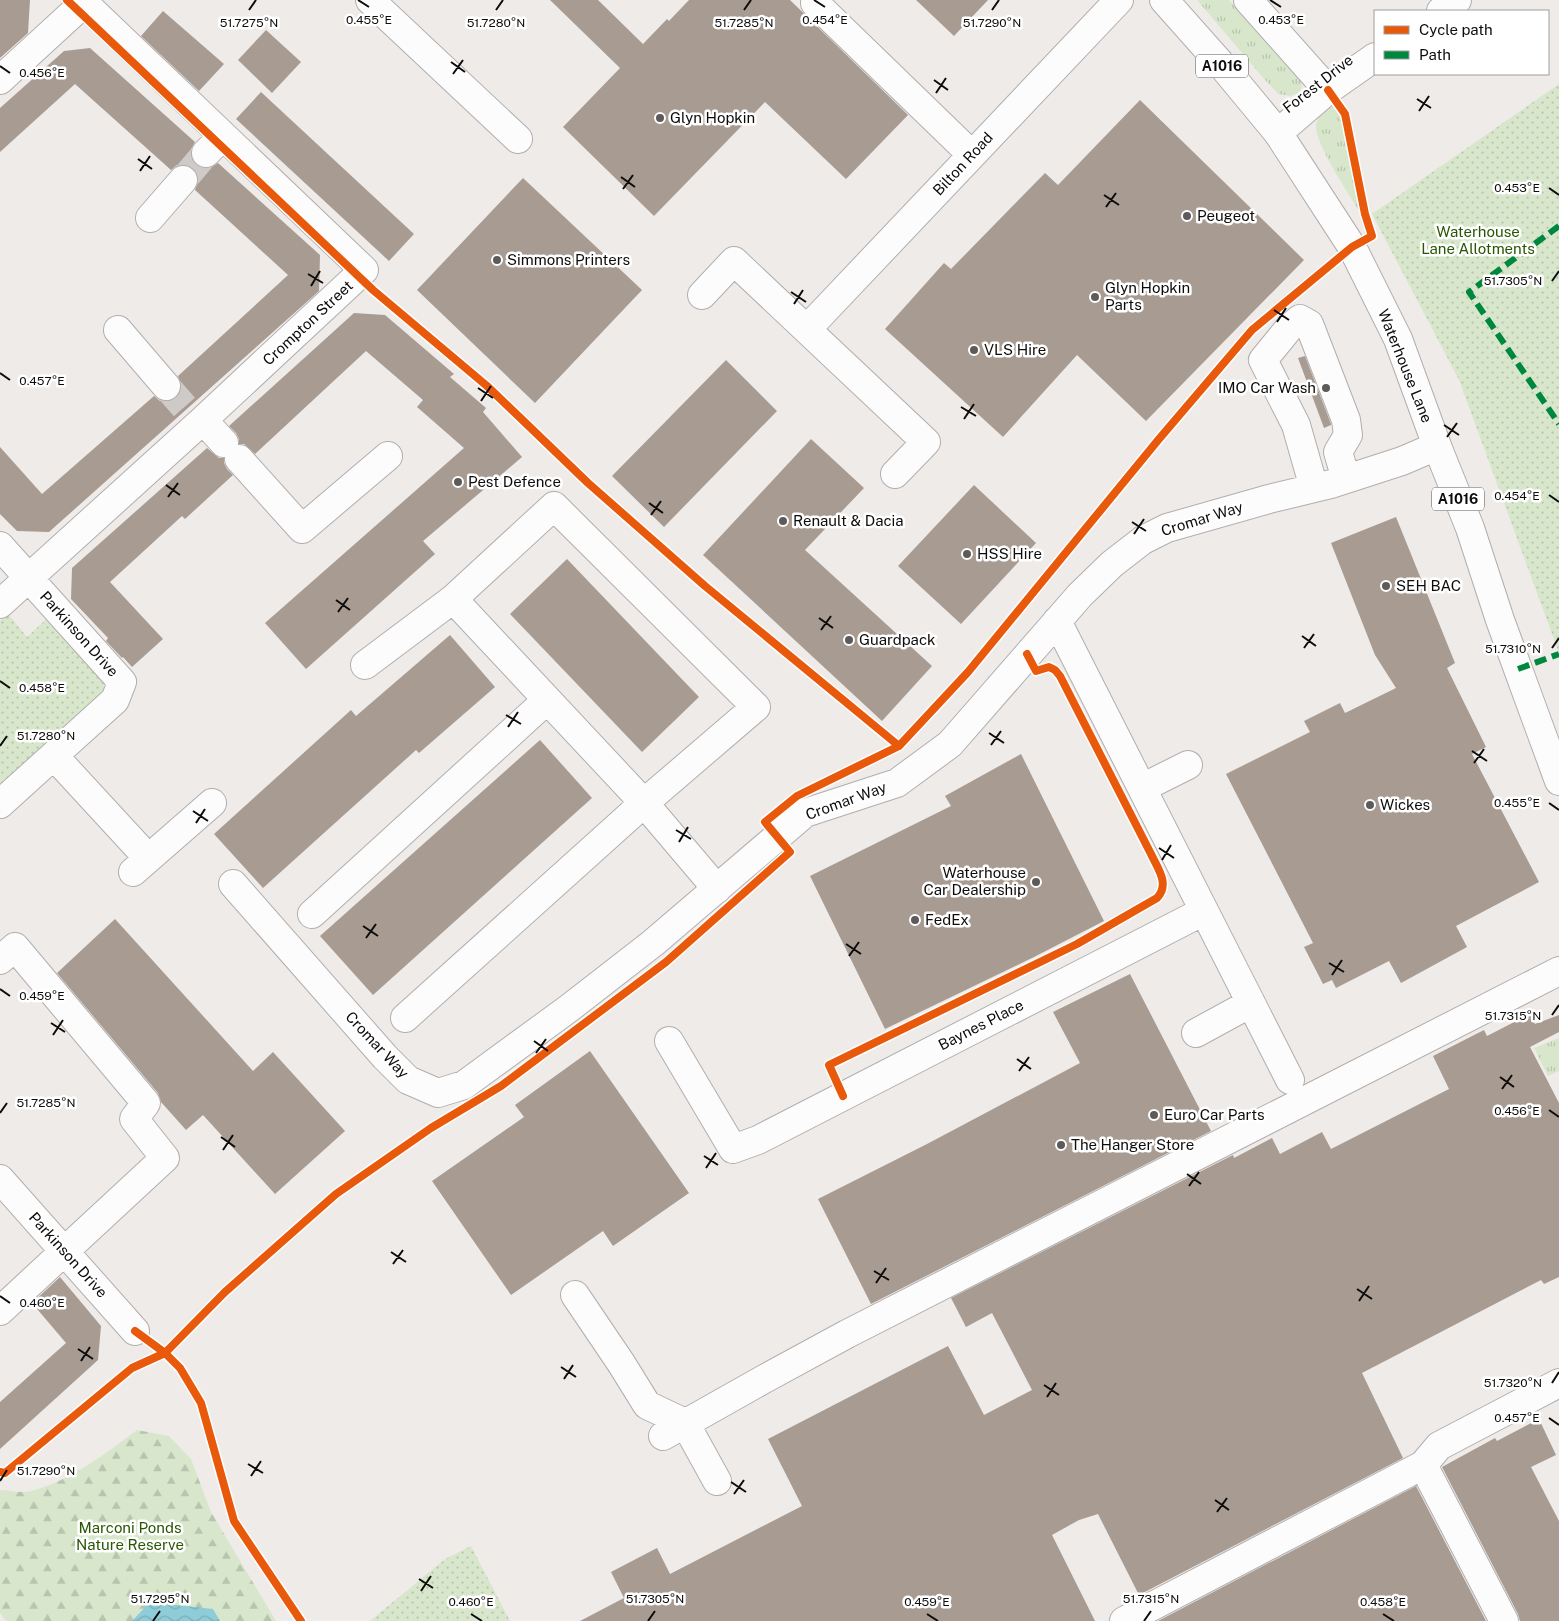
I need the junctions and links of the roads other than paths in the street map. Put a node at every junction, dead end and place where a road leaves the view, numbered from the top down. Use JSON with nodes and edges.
{"nodes":[{"id":1,"x":370,"y":0,"type":"edge"},
{"id":2,"x":818,"y":0,"type":"edge"},
{"id":3,"x":1119,"y":0,"type":"edge"},
{"id":4,"x":1164,"y":0,"type":"edge"},
{"id":5,"x":1248,"y":0,"type":"edge"},
{"id":6,"x":1457,"y":0,"type":"edge"},
{"id":7,"x":82,"y":2,"type":"edge"},
{"id":8,"x":1442,"y":10,"type":"edge"},
{"id":9,"x":1374,"y":58,"type":"edge"},
{"id":10,"x":0,"y":80,"type":"edge"},
{"id":11,"x":1328,"y":90,"type":"junction"},
{"id":12,"x":1278,"y":133,"type":"junction"},
{"id":13,"x":518,"y":139,"type":"dead end"},
{"id":14,"x":972,"y":155,"type":"junction"},
{"id":15,"x":183,"y":180,"type":"tunnel mouth"},
{"id":16,"x":150,"y":218,"type":"dead end"},
{"id":17,"x":702,"y":295,"type":"dead end"},
{"id":18,"x":807,"y":329,"type":"junction"},
{"id":19,"x":118,"y":330,"type":"dead end"},
{"id":20,"x":166,"y":386,"type":"tunnel mouth"},
{"id":21,"x":196,"y":418,"type":"junction"},
{"id":22,"x":1296,"y":425,"type":"junction"},
{"id":23,"x":1348,"y":435,"type":"junction"},
{"id":24,"x":1437,"y":446,"type":"junction"},
{"id":25,"x":388,"y":456,"type":"dead end"},
{"id":26,"x":895,"y":474,"type":"dead end"},
{"id":27,"x":1346,"y":479,"type":"junction"},
{"id":28,"x":1314,"y":488,"type":"junction"},
{"id":29,"x":0,"y":546,"type":"edge"},
{"id":30,"x":29,"y":578,"type":"junction"},
{"id":31,"x":453,"y":599,"type":"junction"},
{"id":32,"x":0,"y":604,"type":"edge"},
{"id":33,"x":1056,"y":621,"type":"junction"},
{"id":34,"x":365,"y":665,"type":"dead end"},
{"id":35,"x":547,"y":700,"type":"junction"},
{"id":36,"x":54,"y":756,"type":"junction"},
{"id":37,"x":1188,"y":765,"type":"dead end"},
{"id":38,"x":1559,"y":781,"type":"edge"},
{"id":39,"x":1142,"y":788,"type":"junction"},
{"id":40,"x":212,"y":802,"type":"dead end"},
{"id":41,"x":644,"y":802,"type":"junction"},
{"id":42,"x":0,"y":804,"type":"edge"},
{"id":43,"x":233,"y":884,"type":"dead end"},
{"id":44,"x":717,"y":889,"type":"junction"},
{"id":45,"x":1204,"y":912,"type":"junction"},
{"id":46,"x":312,"y":914,"type":"dead end"},
{"id":47,"x":0,"y":960,"type":"edge"},
{"id":48,"x":1559,"y":972,"type":"edge"},
{"id":49,"x":1251,"y":1003,"type":"junction"},
{"id":50,"x":405,"y":1018,"type":"dead end"},
{"id":51,"x":1196,"y":1033,"type":"dead end"},
{"id":52,"x":669,"y":1041,"type":"dead end"},
{"id":53,"x":1290,"y":1080,"type":"dead end"},
{"id":54,"x":0,"y":1180,"type":"edge"},
{"id":55,"x":64,"y":1251,"type":"junction"},
{"id":56,"x":575,"y":1295,"type":"dead end"},
{"id":57,"x":0,"y":1311,"type":"edge"},
{"id":58,"x":135,"y":1331,"type":"dead end"},
{"id":59,"x":1559,"y":1383,"type":"edge"},
{"id":60,"x":674,"y":1429,"type":"junction"},
{"id":61,"x":1423,"y":1464,"type":"junction"},
{"id":62,"x":717,"y":1482,"type":"dead end"},
{"id":63,"x":1124,"y":1621,"type":"edge"},
{"id":64,"x":1504,"y":1621,"type":"edge"}],
"edges":[{"from":1,"to":13,"type":"street"},
{"from":2,"to":14,"type":"street"},
{"from":3,"to":14,"type":"street","name":"Bilton Road"},
{"from":4,"to":12,"type":"street","name":"Waterhouse Lane","number":"A1016"},
{"from":5,"to":11,"type":"street"},
{"from":6,"to":8,"type":"street"},
{"from":7,"to":10,"type":"street"},
{"from":7,"to":21,"type":"street","name":"Crompton Street"},
{"from":9,"to":11,"type":"street","name":"Forest Drive"},
{"from":11,"to":12,"type":"street","name":"Forest Drive"},
{"from":12,"to":24,"type":"street","name":"Waterhouse Lane","number":"A1016"},
{"from":14,"to":18,"type":"street","name":"Bilton Road"},
{"from":15,"to":16,"type":"street"},
{"from":17,"to":18,"type":"street"},
{"from":18,"to":26,"type":"street"},
{"from":19,"to":20,"type":"street"},
{"from":21,"to":25,"type":"street"},
{"from":21,"to":30,"type":"street","name":"Crompton Street"},
{"from":22,"to":23,"type":"street"},
{"from":22,"to":23,"type":"street"},
{"from":22,"to":28,"type":"street"},
{"from":23,"to":27,"type":"street"},
{"from":24,"to":27,"type":"street","name":"Cromar Way"},
{"from":24,"to":38,"type":"street","name":"Waterhouse Lane","number":"A1016"},
{"from":27,"to":28,"type":"street","name":"Cromar Way"},
{"from":28,"to":33,"type":"street","name":"Cromar Way"},
{"from":29,"to":30,"type":"street","name":"Parkinson Drive"},
{"from":30,"to":32,"type":"street","name":"Crompton Street"},
{"from":30,"to":36,"type":"street","name":"Parkinson Drive"},
{"from":31,"to":34,"type":"street"},
{"from":31,"to":35,"type":"street"},
{"from":31,"to":41,"type":"street"},
{"from":33,"to":39,"type":"street"},
{"from":33,"to":44,"type":"street","name":"Cromar Way"},
{"from":35,"to":41,"type":"street"},
{"from":35,"to":46,"type":"street"},
{"from":36,"to":40,"type":"street"},
{"from":36,"to":42,"type":"street","name":"Parkinson Drive"},
{"from":37,"to":39,"type":"street"},
{"from":39,"to":45,"type":"street"},
{"from":41,"to":44,"type":"street"},
{"from":41,"to":50,"type":"street"},
{"from":43,"to":44,"type":"street","name":"Cromar Way"},
{"from":45,"to":49,"type":"street"},
{"from":45,"to":52,"type":"street","name":"Baynes Place"},
{"from":47,"to":55,"type":"street"},
{"from":48,"to":60,"type":"street"},
{"from":49,"to":51,"type":"street"},
{"from":49,"to":53,"type":"street"},
{"from":54,"to":55,"type":"street","name":"Parkinson Drive"},
{"from":55,"to":57,"type":"street"},
{"from":55,"to":58,"type":"street","name":"Parkinson Drive"},
{"from":56,"to":60,"type":"street"},
{"from":59,"to":61,"type":"street"},
{"from":60,"to":62,"type":"street"},
{"from":61,"to":63,"type":"street"},
{"from":61,"to":64,"type":"street"}]}
